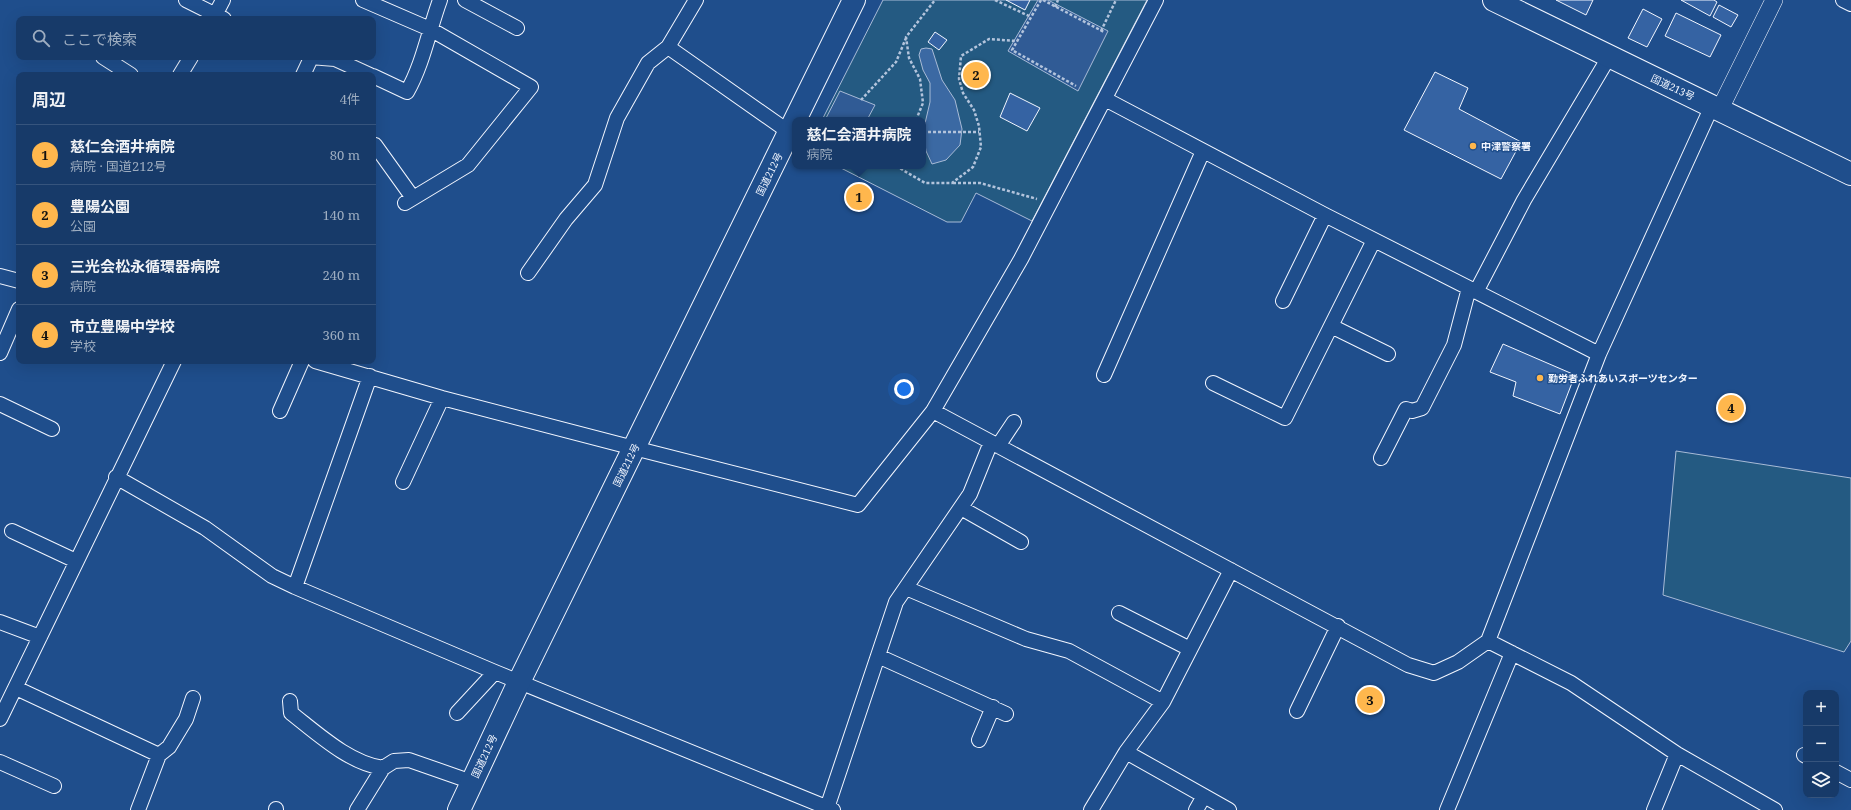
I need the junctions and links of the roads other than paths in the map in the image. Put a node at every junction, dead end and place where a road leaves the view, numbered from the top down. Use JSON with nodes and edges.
{"nodes":[{"id":1,"x":186,"y":0,"type":"edge"},
{"id":2,"x":223,"y":0,"type":"edge"},
{"id":3,"x":363,"y":0,"type":"edge"},
{"id":4,"x":440,"y":0,"type":"edge"},
{"id":5,"x":465,"y":0,"type":"edge"},
{"id":6,"x":696,"y":0,"type":"edge"},
{"id":7,"x":854,"y":0,"type":"edge"},
{"id":8,"x":1156,"y":0,"type":"edge"},
{"id":9,"x":1494,"y":0,"type":"edge"},
{"id":10,"x":1774,"y":0,"type":"edge"},
{"id":11,"x":1843,"y":0,"type":"edge"},
{"id":12,"x":1851,"y":4,"type":"edge"},
{"id":13,"x":214,"y":16,"type":"edge"},
{"id":14,"x":219,"y":16,"type":"edge"},
{"id":15,"x":517,"y":28,"type":"dead end"},
{"id":16,"x":430,"y":29,"type":"junction"},
{"id":17,"x":668,"y":47,"type":"junction"},
{"id":18,"x":1609,"y":57,"type":"junction"},
{"id":19,"x":108,"y":60,"type":"edge"},
{"id":20,"x":189,"y":60,"type":"edge"},
{"id":21,"x":310,"y":60,"type":"edge"},
{"id":22,"x":339,"y":60,"type":"edge"},
{"id":23,"x":126,"y":72,"type":"edge"},
{"id":24,"x":182,"y":72,"type":"edge"},
{"id":25,"x":304,"y":72,"type":"edge"},
{"id":26,"x":364,"y":72,"type":"edge"},
{"id":27,"x":376,"y":78,"type":"edge"},
{"id":28,"x":1106,"y":99,"type":"junction"},
{"id":29,"x":1716,"y":107,"type":"junction"},
{"id":30,"x":796,"y":117,"type":"edge"},
{"id":31,"x":792,"y":123,"type":"edge"},
{"id":32,"x":792,"y":126,"type":"edge"},
{"id":33,"x":376,"y":147,"type":"edge"},
{"id":34,"x":1204,"y":151,"type":"junction"},
{"id":35,"x":1851,"y":174,"type":"edge"},
{"id":36,"x":1325,"y":215,"type":"junction"},
{"id":37,"x":1374,"y":240,"type":"junction"},
{"id":38,"x":528,"y":273,"type":"dead end"},
{"id":39,"x":0,"y":276,"type":"edge"},
{"id":40,"x":16,"y":280,"type":"edge"},
{"id":41,"x":1472,"y":290,"type":"junction"},
{"id":42,"x":1283,"y":301,"type":"dead end"},
{"id":43,"x":16,"y":316,"type":"edge"},
{"id":44,"x":1331,"y":326,"type":"junction"},
{"id":45,"x":0,"y":353,"type":"edge"},
{"id":46,"x":1388,"y":354,"type":"dead end"},
{"id":47,"x":1599,"y":354,"type":"junction"},
{"id":48,"x":172,"y":364,"type":"edge"},
{"id":49,"x":301,"y":364,"type":"edge"},
{"id":50,"x":346,"y":365,"type":"edge"},
{"id":51,"x":1104,"y":375,"type":"dead end"},
{"id":52,"x":370,"y":376,"type":"junction"},
{"id":53,"x":1213,"y":383,"type":"dead end"},
{"id":54,"x":442,"y":398,"type":"junction"},
{"id":55,"x":0,"y":404,"type":"edge"},
{"id":56,"x":934,"y":410,"type":"junction"},
{"id":57,"x":280,"y":411,"type":"dead end"},
{"id":58,"x":1014,"y":422,"type":"dead end"},
{"id":59,"x":52,"y":429,"type":"dead end"},
{"id":60,"x":995,"y":444,"type":"junction"},
{"id":61,"x":634,"y":448,"type":"junction"},
{"id":62,"x":1381,"y":458,"type":"dead end"},
{"id":63,"x":116,"y":477,"type":"junction"},
{"id":64,"x":403,"y":482,"type":"dead end"},
{"id":65,"x":961,"y":508,"type":"junction"},
{"id":66,"x":12,"y":531,"type":"dead end"},
{"id":67,"x":1022,"y":542,"type":"dead end"},
{"id":68,"x":76,"y":561,"type":"junction"},
{"id":69,"x":1231,"y":570,"type":"junction"},
{"id":70,"x":295,"y":586,"type":"junction"},
{"id":71,"x":906,"y":588,"type":"junction"},
{"id":72,"x":1119,"y":613,"type":"dead end"},
{"id":73,"x":0,"y":622,"type":"edge"},
{"id":74,"x":1338,"y":626,"type":"junction"},
{"id":75,"x":40,"y":637,"type":"junction"},
{"id":76,"x":1488,"y":641,"type":"junction"},
{"id":77,"x":1190,"y":649,"type":"junction"},
{"id":78,"x":1512,"y":653,"type":"junction"},
{"id":79,"x":878,"y":656,"type":"junction"},
{"id":80,"x":495,"y":672,"type":"junction"},
{"id":81,"x":519,"y":682,"type":"junction"},
{"id":82,"x":16,"y":688,"type":"junction"},
{"id":83,"x":194,"y":698,"type":"dead end"},
{"id":84,"x":290,"y":701,"type":"dead end"},
{"id":85,"x":1163,"y":702,"type":"junction"},
{"id":86,"x":993,"y":708,"type":"junction"},
{"id":87,"x":1297,"y":711,"type":"dead end"},
{"id":88,"x":457,"y":713,"type":"dead end"},
{"id":89,"x":1006,"y":714,"type":"dead end"},
{"id":90,"x":1,"y":716,"type":"edge"},
{"id":91,"x":979,"y":740,"type":"dead end"},
{"id":92,"x":1126,"y":752,"type":"junction"},
{"id":93,"x":1677,"y":754,"type":"junction"},
{"id":94,"x":159,"y":755,"type":"junction"},
{"id":95,"x":0,"y":762,"type":"edge"},
{"id":96,"x":384,"y":768,"type":"junction"},
{"id":97,"x":1839,"y":774,"type":"edge"},
{"id":98,"x":1851,"y":780,"type":"edge"},
{"id":99,"x":472,"y":782,"type":"junction"},
{"id":100,"x":54,"y":786,"type":"dead end"},
{"id":101,"x":1204,"y":796,"type":"junction"},
{"id":102,"x":830,"y":809,"type":"edge"},
{"id":103,"x":138,"y":810,"type":"edge"},
{"id":104,"x":357,"y":810,"type":"edge"},
{"id":105,"x":459,"y":810,"type":"edge"},
{"id":106,"x":1091,"y":810,"type":"edge"},
{"id":107,"x":1196,"y":810,"type":"edge"},
{"id":108,"x":1229,"y":810,"type":"edge"},
{"id":109,"x":1447,"y":810,"type":"edge"},
{"id":110,"x":1654,"y":810,"type":"edge"},
{"id":111,"x":1775,"y":810,"type":"edge"}],
"edges":[{"from":1,"to":13,"type":"street"},
{"from":2,"to":14,"type":"street"},
{"from":3,"to":16,"type":"street"},
{"from":4,"to":16,"type":"street"},
{"from":5,"to":15,"type":"street"},
{"from":6,"to":17,"type":"street"},
{"from":7,"to":30,"type":"highway","name":"国道212号"},
{"from":8,"to":28,"type":"street"},
{"from":9,"to":18,"type":"highway","name":"国道213号"},
{"from":10,"to":29,"type":"street"},
{"from":11,"to":12,"type":"street"},
{"from":16,"to":27,"type":"street"},
{"from":16,"to":33,"type":"street"},
{"from":17,"to":31,"type":"street"},
{"from":17,"to":38,"type":"street"},
{"from":18,"to":29,"type":"highway","name":"国道213号"},
{"from":18,"to":41,"type":"street"},
{"from":19,"to":23,"type":"street"},
{"from":20,"to":24,"type":"street"},
{"from":21,"to":25,"type":"street"},
{"from":22,"to":26,"type":"street"},
{"from":28,"to":34,"type":"street"},
{"from":28,"to":56,"type":"street"},
{"from":29,"to":35,"type":"highway","name":"国道213号"},
{"from":29,"to":47,"type":"street"},
{"from":32,"to":61,"type":"highway","name":"国道212号"},
{"from":34,"to":36,"type":"street"},
{"from":34,"to":51,"type":"street"},
{"from":36,"to":37,"type":"street"},
{"from":36,"to":42,"type":"street"},
{"from":37,"to":41,"type":"street"},
{"from":37,"to":44,"type":"street"},
{"from":39,"to":40,"type":"street"},
{"from":41,"to":47,"type":"street"},
{"from":41,"to":62,"type":"street"},
{"from":43,"to":45,"type":"street"},
{"from":44,"to":46,"type":"street"},
{"from":44,"to":53,"type":"street"},
{"from":47,"to":76,"type":"street"},
{"from":48,"to":63,"type":"street"},
{"from":49,"to":57,"type":"street"},
{"from":50,"to":52,"type":"street"},
{"from":52,"to":54,"type":"street"},
{"from":52,"to":70,"type":"street"},
{"from":54,"to":61,"type":"street"},
{"from":54,"to":64,"type":"street"},
{"from":55,"to":59,"type":"street"},
{"from":56,"to":60,"type":"street"},
{"from":56,"to":61,"type":"street"},
{"from":58,"to":60,"type":"street"},
{"from":60,"to":65,"type":"street"},
{"from":60,"to":69,"type":"street"},
{"from":61,"to":81,"type":"highway","name":"国道212号"},
{"from":63,"to":68,"type":"street"},
{"from":63,"to":70,"type":"street"},
{"from":65,"to":67,"type":"street"},
{"from":65,"to":71,"type":"street"},
{"from":66,"to":68,"type":"street"},
{"from":68,"to":75,"type":"street"},
{"from":69,"to":74,"type":"street"},
{"from":69,"to":77,"type":"street"},
{"from":70,"to":80,"type":"street"},
{"from":71,"to":79,"type":"street"},
{"from":71,"to":85,"type":"street"},
{"from":72,"to":77,"type":"street"},
{"from":73,"to":75,"type":"street"},
{"from":74,"to":76,"type":"street"},
{"from":74,"to":87,"type":"street"},
{"from":75,"to":82,"type":"street"},
{"from":76,"to":78,"type":"street"},
{"from":77,"to":85,"type":"street"},
{"from":78,"to":93,"type":"street"},
{"from":78,"to":109,"type":"street"},
{"from":79,"to":86,"type":"street"},
{"from":79,"to":102,"type":"street"},
{"from":80,"to":81,"type":"street"},
{"from":80,"to":88,"type":"street"},
{"from":81,"to":99,"type":"highway","name":"国道212号"},
{"from":81,"to":102,"type":"street"},
{"from":82,"to":90,"type":"street"},
{"from":82,"to":94,"type":"street"},
{"from":83,"to":94,"type":"street"},
{"from":84,"to":96,"type":"street"},
{"from":85,"to":92,"type":"street"},
{"from":86,"to":89,"type":"street"},
{"from":86,"to":91,"type":"street"},
{"from":92,"to":101,"type":"street"},
{"from":92,"to":106,"type":"street"},
{"from":93,"to":110,"type":"street"},
{"from":93,"to":111,"type":"street"},
{"from":94,"to":103,"type":"street"},
{"from":95,"to":100,"type":"street"},
{"from":96,"to":99,"type":"street"},
{"from":96,"to":104,"type":"street"},
{"from":97,"to":98,"type":"street"},
{"from":99,"to":105,"type":"highway","name":"国道212号"},
{"from":101,"to":107,"type":"street"},
{"from":101,"to":108,"type":"street"}]}
